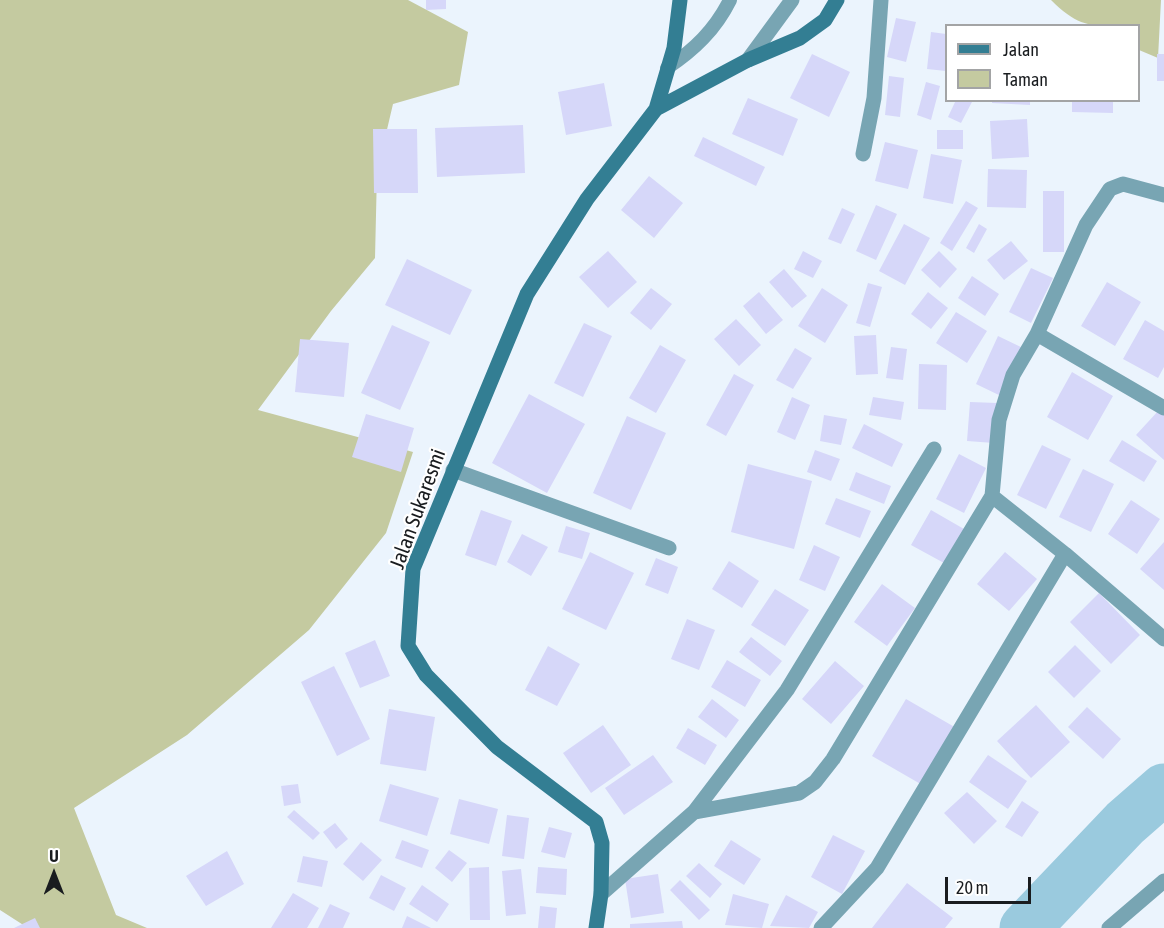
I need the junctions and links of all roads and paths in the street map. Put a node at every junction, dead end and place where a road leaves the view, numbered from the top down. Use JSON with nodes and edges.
{"nodes":[{"id":1,"x":680,"y":0,"type":"edge"},
{"id":2,"x":730,"y":0,"type":"edge"},
{"id":3,"x":792,"y":0,"type":"edge"},
{"id":4,"x":837,"y":0,"type":"edge"},
{"id":5,"x":881,"y":0,"type":"edge"},
{"id":6,"x":748,"y":60,"type":"junction"},
{"id":7,"x":668,"y":68,"type":"junction"},
{"id":8,"x":656,"y":109,"type":"junction"},
{"id":9,"x":863,"y":154,"type":"dead end"},
{"id":10,"x":1164,"y":195,"type":"edge"},
{"id":11,"x":1037,"y":334,"type":"junction"},
{"id":12,"x":1164,"y":408,"type":"edge"},
{"id":13,"x":934,"y":449,"type":"dead end"},
{"id":14,"x":453,"y":470,"type":"junction"},
{"id":15,"x":992,"y":496,"type":"junction"},
{"id":16,"x":669,"y":548,"type":"dead end"},
{"id":17,"x":1065,"y":554,"type":"junction"},
{"id":18,"x":1164,"y":639,"type":"edge"},
{"id":19,"x":694,"y":812,"type":"junction"},
{"id":20,"x":1164,"y":881,"type":"edge"},
{"id":21,"x":601,"y":894,"type":"junction"},
{"id":22,"x":596,"y":928,"type":"edge"},
{"id":23,"x":821,"y":928,"type":"edge"},
{"id":24,"x":1109,"y":928,"type":"edge"}],
"edges":[{"from":1,"to":7,"type":"main road"},
{"from":2,"to":7,"type":"lane"},
{"from":3,"to":6,"type":"street"},
{"from":4,"to":6,"type":"main road"},
{"from":5,"to":9,"type":"street"},
{"from":6,"to":8,"type":"main road"},
{"from":7,"to":8,"type":"main road"},
{"from":8,"to":14,"type":"main road","name":"Jalan Sukaresmi"},
{"from":10,"to":11,"type":"street"},
{"from":11,"to":12,"type":"street"},
{"from":11,"to":15,"type":"street"},
{"from":13,"to":19,"type":"street"},
{"from":14,"to":16,"type":"street"},
{"from":14,"to":21,"type":"main road","name":"Jalan Sukaresmi"},
{"from":15,"to":17,"type":"street"},
{"from":15,"to":19,"type":"street"},
{"from":17,"to":18,"type":"street"},
{"from":17,"to":23,"type":"street"},
{"from":19,"to":21,"type":"street"},
{"from":20,"to":24,"type":"street"},
{"from":21,"to":22,"type":"main road","name":"Jalan Sukaresmi"}]}
